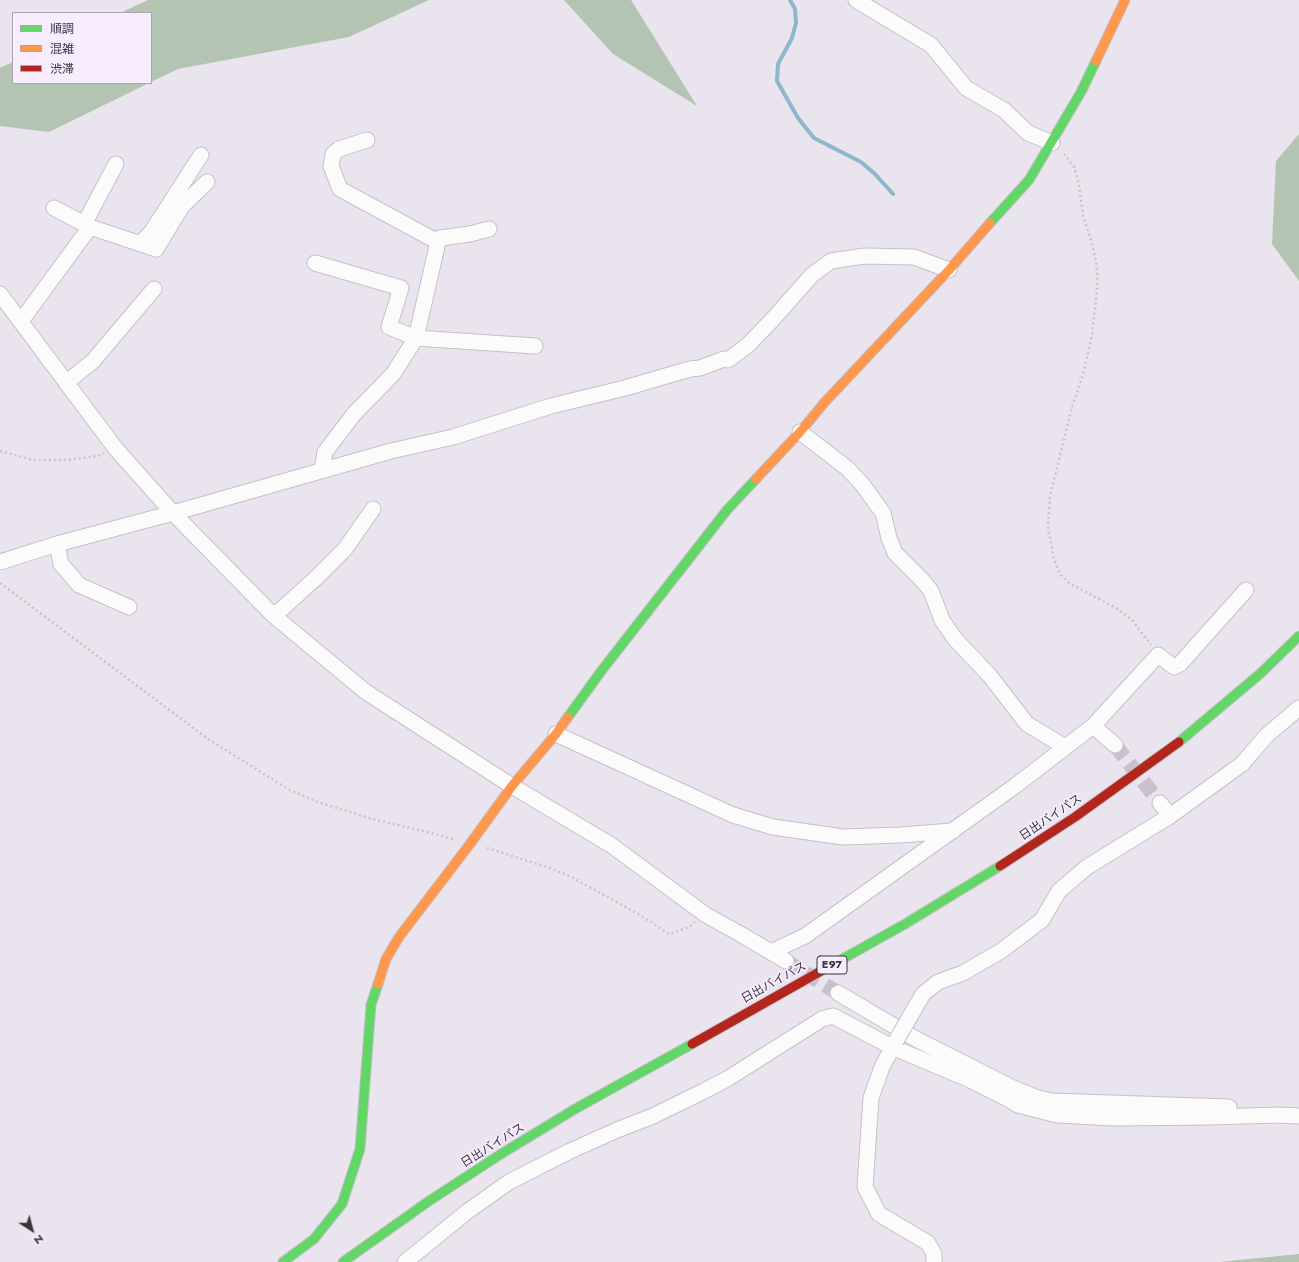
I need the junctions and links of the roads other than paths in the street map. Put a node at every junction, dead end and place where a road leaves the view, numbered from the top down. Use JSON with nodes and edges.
{"nodes":[{"id":1,"x":856,"y":0,"type":"edge"},
{"id":2,"x":1125,"y":0,"type":"edge"},
{"id":3,"x":366,"y":140,"type":"dead end"},
{"id":4,"x":1052,"y":144,"type":"junction"},
{"id":5,"x":201,"y":155,"type":"dead end"},
{"id":6,"x":116,"y":164,"type":"dead end"},
{"id":7,"x":207,"y":182,"type":"dead end"},
{"id":8,"x":54,"y":208,"type":"dead end"},
{"id":9,"x":87,"y":225,"type":"junction"},
{"id":10,"x":489,"y":229,"type":"dead end"},
{"id":11,"x":438,"y":242,"type":"junction"},
{"id":12,"x":140,"y":244,"type":"junction"},
{"id":13,"x":315,"y":263,"type":"dead end"},
{"id":14,"x":949,"y":270,"type":"junction"},
{"id":15,"x":154,"y":289,"type":"dead end"},
{"id":16,"x":0,"y":294,"type":"edge"},
{"id":17,"x":21,"y":321,"type":"junction"},
{"id":18,"x":416,"y":338,"type":"junction"},
{"id":19,"x":535,"y":346,"type":"dead end"},
{"id":20,"x":66,"y":383,"type":"junction"},
{"id":21,"x":800,"y":432,"type":"junction"},
{"id":22,"x":322,"y":470,"type":"junction"},
{"id":23,"x":373,"y":509,"type":"dead end"},
{"id":24,"x":173,"y":513,"type":"junction"},
{"id":25,"x":57,"y":544,"type":"junction"},
{"id":26,"x":0,"y":562,"type":"edge"},
{"id":27,"x":1246,"y":590,"type":"dead end"},
{"id":28,"x":130,"y":607,"type":"dead end"},
{"id":29,"x":274,"y":616,"type":"junction"},
{"id":30,"x":1299,"y":636,"type":"edge"},
{"id":31,"x":1299,"y":708,"type":"edge"},
{"id":32,"x":1093,"y":726,"type":"junction"},
{"id":33,"x":556,"y":734,"type":"junction"},
{"id":34,"x":1116,"y":745,"type":"tunnel mouth"},
{"id":35,"x":1065,"y":747,"type":"junction"},
{"id":36,"x":512,"y":786,"type":"junction"},
{"id":37,"x":1160,"y":803,"type":"tunnel mouth"},
{"id":38,"x":1170,"y":816,"type":"junction"},
{"id":39,"x":954,"y":831,"type":"junction"},
{"id":40,"x":771,"y":952,"type":"junction"},
{"id":41,"x":786,"y":961,"type":"tunnel mouth"},
{"id":42,"x":838,"y":993,"type":"tunnel mouth"},
{"id":43,"x":894,"y":1044,"type":"junction"},
{"id":44,"x":1299,"y":1109,"type":"edge"},
{"id":45,"x":1299,"y":1116,"type":"edge"},
{"id":46,"x":283,"y":1262,"type":"edge"},
{"id":47,"x":343,"y":1262,"type":"edge"},
{"id":48,"x":405,"y":1262,"type":"edge"},
{"id":49,"x":934,"y":1262,"type":"edge"}],
"edges":[{"from":1,"to":4,"type":"street"},
{"from":2,"to":4,"type":"main road"},
{"from":3,"to":11,"type":"street"},
{"from":4,"to":14,"type":"main road"},
{"from":5,"to":12,"type":"street"},
{"from":6,"to":9,"type":"street"},
{"from":7,"to":12,"type":"street"},
{"from":8,"to":9,"type":"street"},
{"from":9,"to":12,"type":"street"},
{"from":9,"to":17,"type":"street"},
{"from":10,"to":11,"type":"street"},
{"from":11,"to":18,"type":"street"},
{"from":13,"to":18,"type":"street"},
{"from":14,"to":21,"type":"main road"},
{"from":14,"to":22,"type":"street"},
{"from":15,"to":20,"type":"street"},
{"from":16,"to":17,"type":"street"},
{"from":17,"to":20,"type":"street"},
{"from":18,"to":19,"type":"street"},
{"from":18,"to":22,"type":"street"},
{"from":20,"to":24,"type":"street"},
{"from":21,"to":33,"type":"main road"},
{"from":21,"to":35,"type":"street"},
{"from":22,"to":24,"type":"street"},
{"from":23,"to":29,"type":"street"},
{"from":24,"to":25,"type":"street"},
{"from":24,"to":29,"type":"street"},
{"from":25,"to":26,"type":"street"},
{"from":25,"to":28,"type":"street"},
{"from":27,"to":32,"type":"street"},
{"from":29,"to":36,"type":"street"},
{"from":30,"to":47,"type":"main road","name":"日出バイパス","number":"E97"},
{"from":31,"to":38,"type":"street"},
{"from":32,"to":34,"type":"street"},
{"from":32,"to":35,"type":"street"},
{"from":33,"to":36,"type":"main road"},
{"from":33,"to":39,"type":"street"},
{"from":35,"to":39,"type":"street"},
{"from":36,"to":40,"type":"street"},
{"from":36,"to":46,"type":"main road"},
{"from":37,"to":38,"type":"street"},
{"from":38,"to":43,"type":"street","bridge":true},
{"from":39,"to":40,"type":"street"},
{"from":40,"to":41,"type":"street"},
{"from":42,"to":44,"type":"street"},
{"from":43,"to":45,"type":"street"},
{"from":43,"to":48,"type":"street"},
{"from":43,"to":49,"type":"street"}]}
